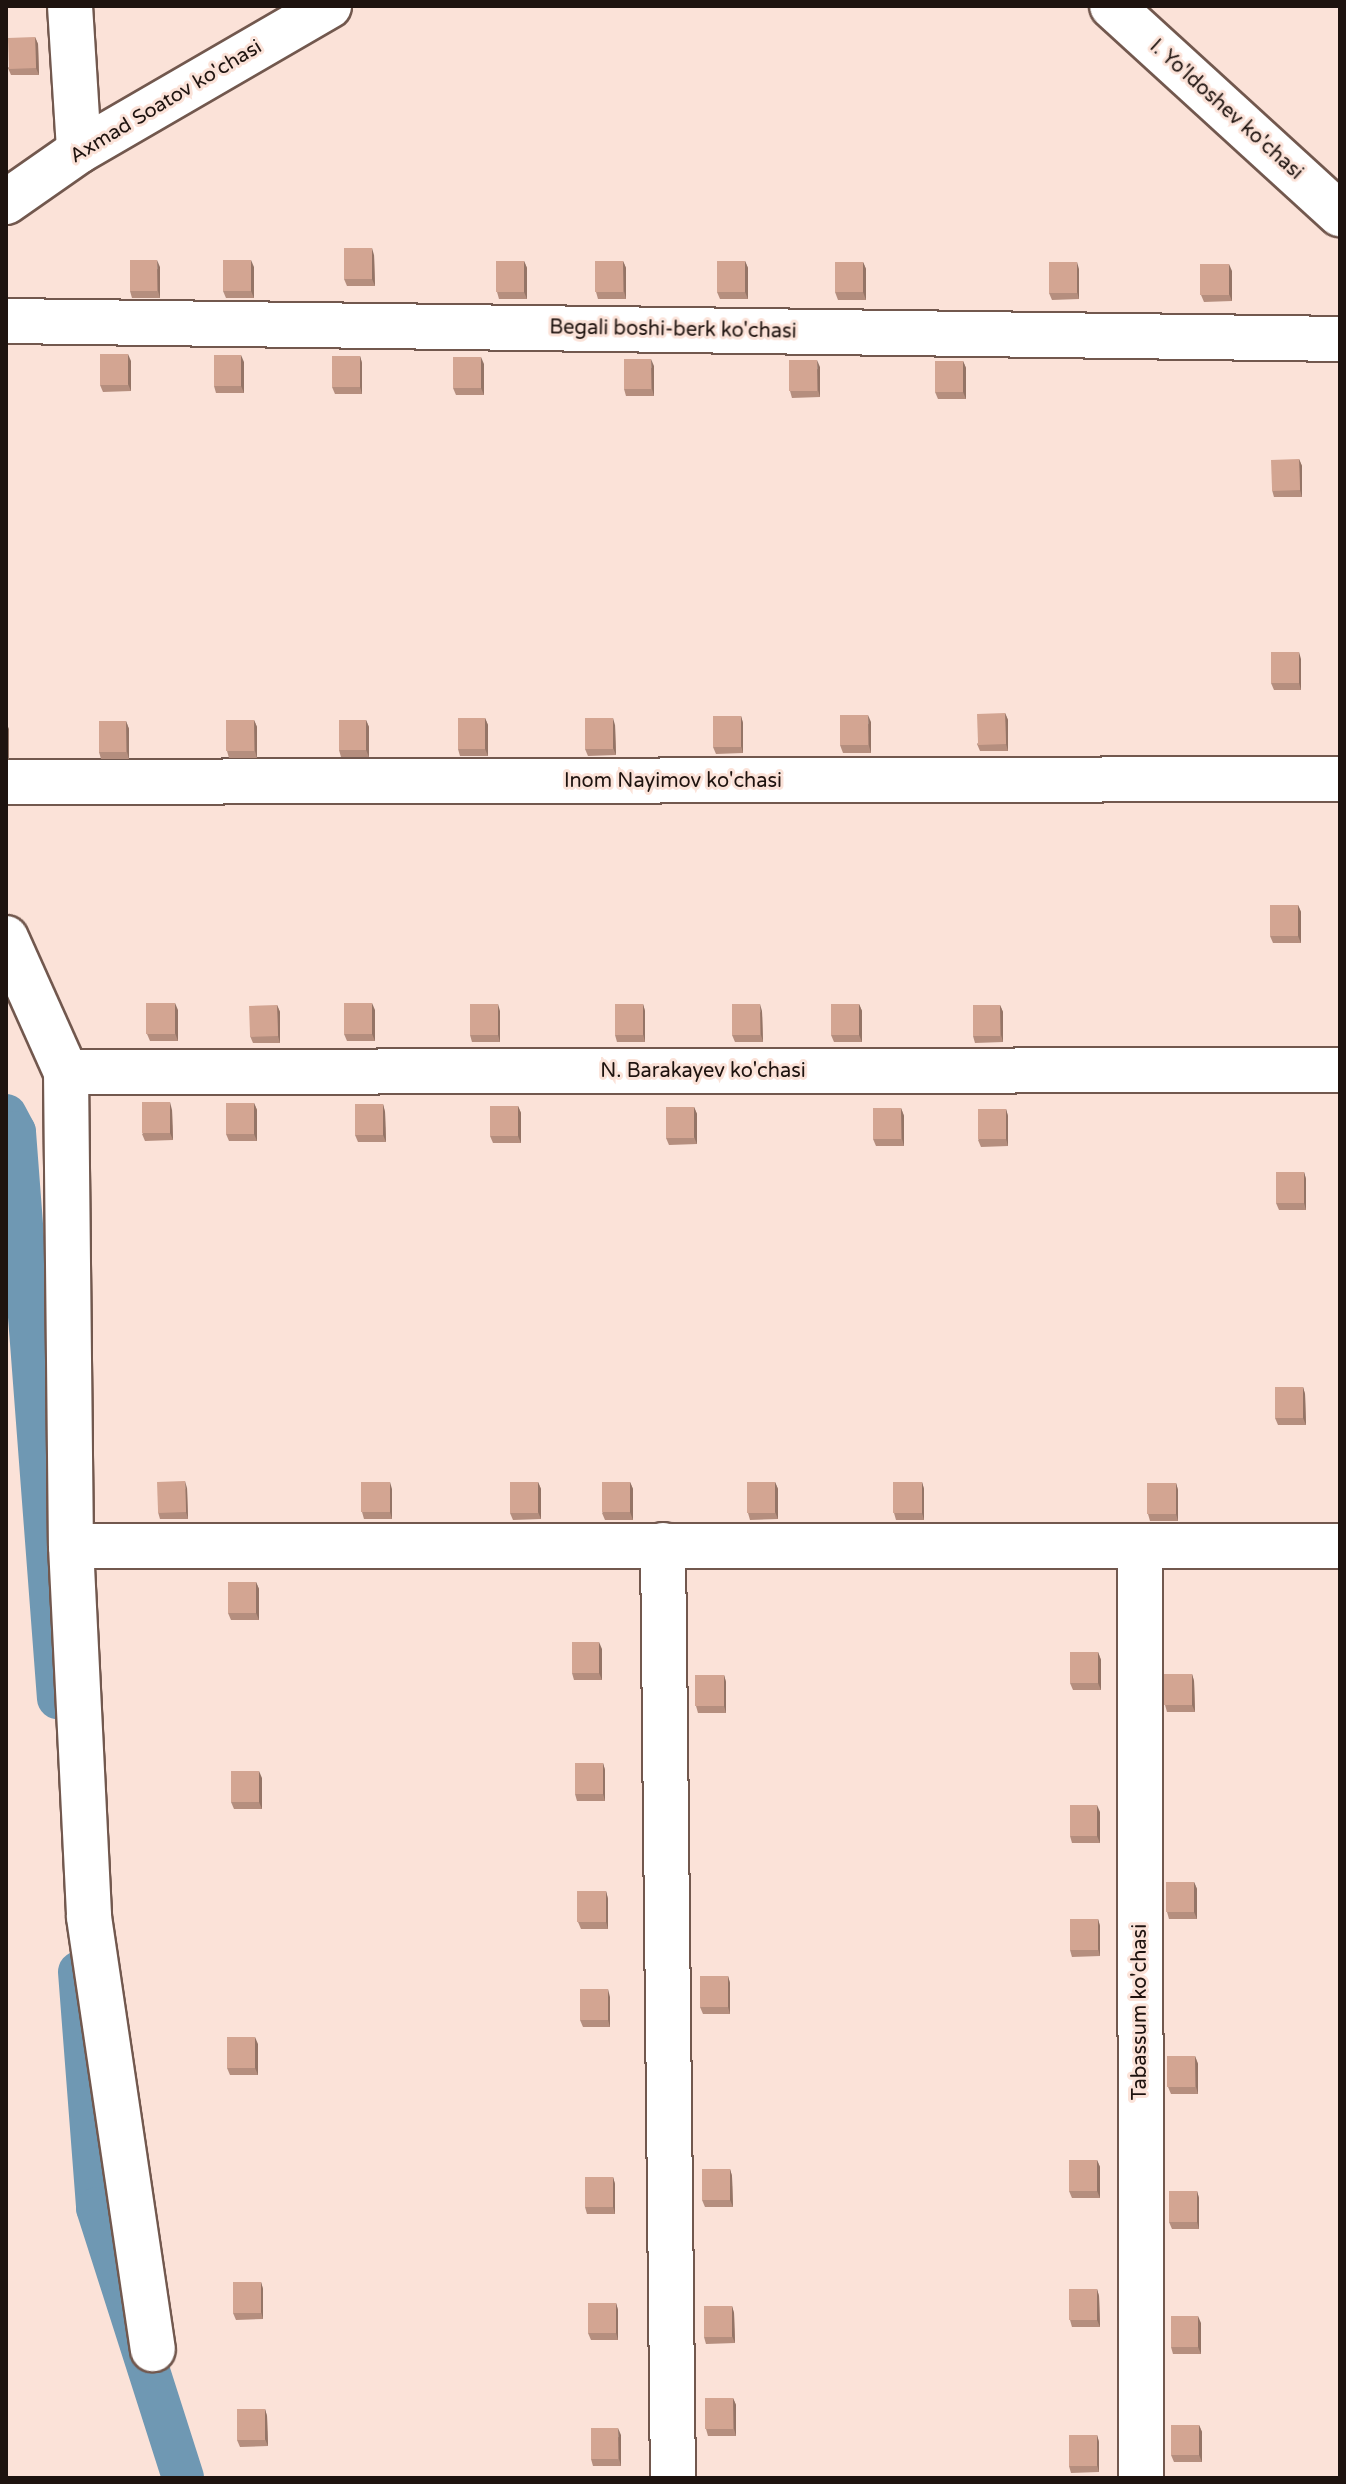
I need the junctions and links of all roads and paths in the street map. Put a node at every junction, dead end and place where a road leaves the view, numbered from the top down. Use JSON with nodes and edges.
{"nodes":[{"id":1,"x":70,"y":6,"type":"edge"},
{"id":2,"x":329,"y":6,"type":"edge"},
{"id":3,"x":1112,"y":6,"type":"edge"},
{"id":4,"x":79,"y":151,"type":"junction"},
{"id":5,"x":6,"y":202,"type":"edge"},
{"id":6,"x":1340,"y":214,"type":"edge"},
{"id":7,"x":6,"y":321,"type":"edge"},
{"id":8,"x":1340,"y":339,"type":"edge"},
{"id":9,"x":1340,"y":779,"type":"edge"},
{"id":10,"x":6,"y":782,"type":"edge"},
{"id":11,"x":6,"y":938,"type":"edge"},
{"id":12,"x":1340,"y":1070,"type":"edge"},
{"id":13,"x":66,"y":1072,"type":"junction"},
{"id":14,"x":663,"y":1545,"type":"junction"},
{"id":15,"x":71,"y":1546,"type":"junction"},
{"id":16,"x":1140,"y":1546,"type":"junction"},
{"id":17,"x":1340,"y":1546,"type":"edge"},
{"id":18,"x":153,"y":2349,"type":"dead end"},
{"id":19,"x":673,"y":2478,"type":"edge"},
{"id":20,"x":1141,"y":2478,"type":"edge"}],
"edges":[{"from":1,"to":4,"type":"street"},
{"from":2,"to":4,"type":"street","name":"Axmad Soatov ko'chasi"},
{"from":3,"to":6,"type":"street","name":"I. Yo'ldoshev ko'chasi"},
{"from":4,"to":5,"type":"street","name":"Axmad Soatov ko'chasi"},
{"from":7,"to":8,"type":"street","name":"Begali boshi-berk ko'chasi"},
{"from":9,"to":10,"type":"street","name":"Inom Nayimov ko'chasi"},
{"from":11,"to":13,"type":"street"},
{"from":12,"to":13,"type":"street","name":"N. Barakayev ko'chasi"},
{"from":13,"to":15,"type":"street"},
{"from":14,"to":15,"type":"street"},
{"from":14,"to":16,"type":"street"},
{"from":14,"to":19,"type":"street"},
{"from":15,"to":18,"type":"street"},
{"from":16,"to":17,"type":"street"},
{"from":16,"to":20,"type":"street","name":"Tabassum ko'chasi"}]}
